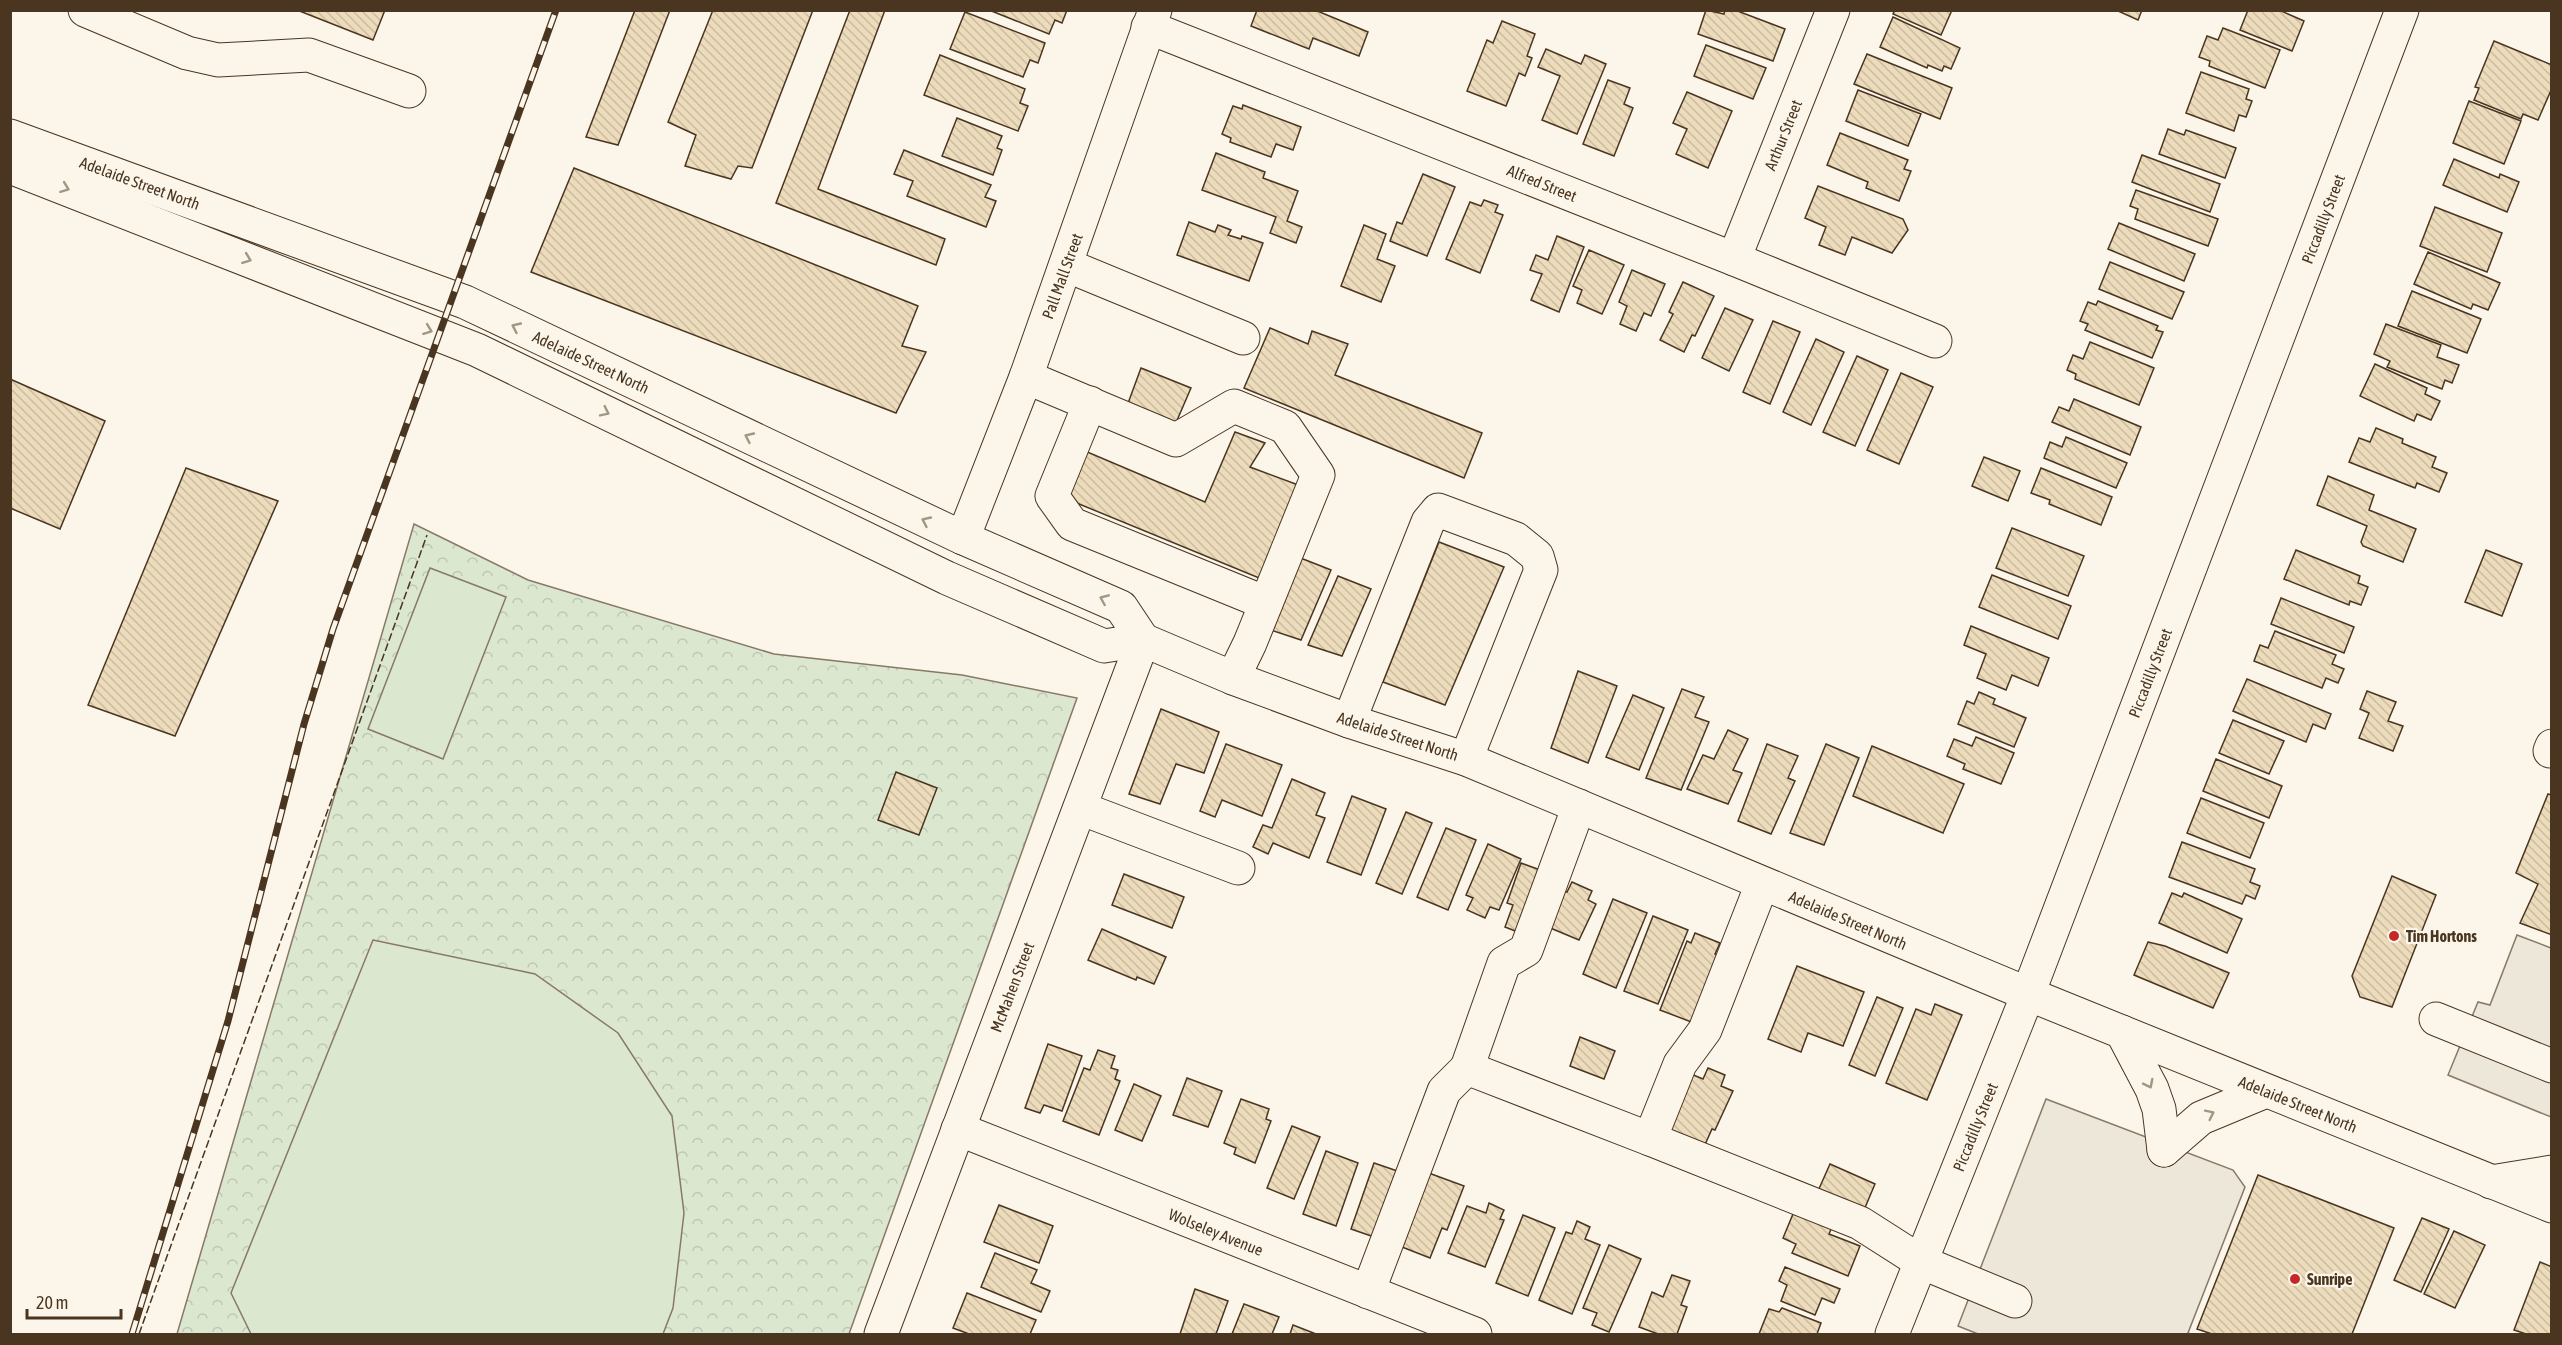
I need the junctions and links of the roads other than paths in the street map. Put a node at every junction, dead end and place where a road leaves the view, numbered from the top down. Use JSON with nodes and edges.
{"nodes":[{"id":1,"x":85,"y":10,"type":"edge"},
{"id":2,"x":1833,"y":10,"type":"edge"},
{"id":3,"x":2402,"y":10,"type":"edge"},
{"id":4,"x":1151,"y":19,"type":"edge"},
{"id":5,"x":410,"y":91,"type":"dead end"},
{"id":6,"x":10,"y":136,"type":"edge"},
{"id":7,"x":10,"y":167,"type":"edge"},
{"id":8,"x":1734,"y":259,"type":"junction"},
{"id":9,"x":1066,"y":265,"type":"junction"},
{"id":10,"x":1243,"y":338,"type":"dead end"},
{"id":11,"x":1935,"y":341,"type":"dead end"},
{"id":12,"x":1026,"y":376,"type":"junction"},
{"id":13,"x":1090,"y":403,"type":"junction"},
{"id":14,"x":963,"y":538,"type":"junction"},
{"id":15,"x":1266,"y":603,"type":"junction"},
{"id":16,"x":1143,"y":640,"type":"junction"},
{"id":17,"x":1233,"y":678,"type":"junction"},
{"id":18,"x":1349,"y":721,"type":"junction"},
{"id":19,"x":1466,"y":759,"type":"junction"},
{"id":20,"x":1579,"y":806,"type":"junction"},
{"id":21,"x":1080,"y":808,"type":"junction"},
{"id":22,"x":1238,"y":868,"type":"dead end"},
{"id":23,"x":1762,"y":884,"type":"junction"},
{"id":24,"x":2028,"y":994,"type":"junction"},
{"id":25,"x":2436,"y":1019,"type":"dead end"},
{"id":26,"x":2122,"y":1032,"type":"junction"},
{"id":27,"x":2552,"y":1066,"type":"edge"},
{"id":28,"x":1467,"y":1068,"type":"junction"},
{"id":29,"x":2266,"y":1091,"type":"junction"},
{"id":30,"x":958,"y":1129,"type":"junction"},
{"id":31,"x":1650,"y":1139,"type":"junction"},
{"id":32,"x":2552,"y":1172,"type":"edge"},
{"id":33,"x":2489,"y":1182,"type":"junction"},
{"id":34,"x":2552,"y":1206,"type":"edge"},
{"id":35,"x":1921,"y":1262,"type":"junction"},
{"id":36,"x":1368,"y":1292,"type":"junction"},
{"id":37,"x":2015,"y":1301,"type":"dead end"},
{"id":38,"x":880,"y":1335,"type":"edge"},
{"id":39,"x":1475,"y":1335,"type":"edge"},
{"id":40,"x":1892,"y":1335,"type":"edge"}],
"edges":[{"from":1,"to":5,"type":"street"},
{"from":2,"to":8,"type":"street","name":"Arthur Street"},
{"from":3,"to":24,"type":"street","name":"Piccadilly Street"},
{"from":4,"to":8,"type":"street","name":"Alfred Street"},
{"from":4,"to":9,"type":"street","name":"Pall Mall Street"},
{"from":14,"to":6,"type":"street","name":"Adelaide Street North","one_way":true},
{"from":7,"to":16,"type":"street","name":"Adelaide Street North","one_way":true},
{"from":8,"to":11,"type":"street","name":"Alfred Street"},
{"from":9,"to":10,"type":"street"},
{"from":9,"to":12,"type":"street","name":"Pall Mall Street"},
{"from":12,"to":13,"type":"street"},
{"from":12,"to":14,"type":"street","name":"Pall Mall Street"},
{"from":13,"to":15,"type":"street"},
{"from":13,"to":15,"type":"street"},
{"from":16,"to":14,"type":"street","name":"Adelaide Street North","one_way":true},
{"from":15,"to":17,"type":"street"},
{"from":16,"to":17,"type":"street","name":"Adelaide Street North"},
{"from":16,"to":21,"type":"street","name":"McMahen Street"},
{"from":17,"to":18,"type":"street","name":"Adelaide Street North"},
{"from":18,"to":19,"type":"street","name":"Adelaide Street North"},
{"from":18,"to":19,"type":"street"},
{"from":19,"to":20,"type":"street","name":"Adelaide Street North"},
{"from":20,"to":23,"type":"street","name":"Adelaide Street North"},
{"from":20,"to":28,"type":"street"},
{"from":21,"to":22,"type":"street"},
{"from":21,"to":30,"type":"street","name":"McMahen Street"},
{"from":23,"to":24,"type":"street","name":"Adelaide Street North"},
{"from":23,"to":31,"type":"street"},
{"from":24,"to":26,"type":"street","name":"Adelaide Street North"},
{"from":24,"to":35,"type":"street","name":"Piccadilly Street"},
{"from":25,"to":27,"type":"street"},
{"from":26,"to":29,"type":"street","name":"Adelaide Street North"},
{"from":26,"to":29,"type":"street","one_way":true},
{"from":28,"to":31,"type":"street"},
{"from":28,"to":36,"type":"street"},
{"from":29,"to":33,"type":"street","name":"Adelaide Street North"},
{"from":30,"to":36,"type":"street","name":"Wolseley Avenue"},
{"from":30,"to":38,"type":"street","name":"McMahen Street"},
{"from":31,"to":35,"type":"street"},
{"from":32,"to":33,"type":"street"},
{"from":33,"to":34,"type":"street","name":"Adelaide Street North"},
{"from":35,"to":37,"type":"street"},
{"from":35,"to":40,"type":"street","name":"Piccadilly Street"},
{"from":36,"to":39,"type":"street","name":"Wolseley Avenue"}]}
